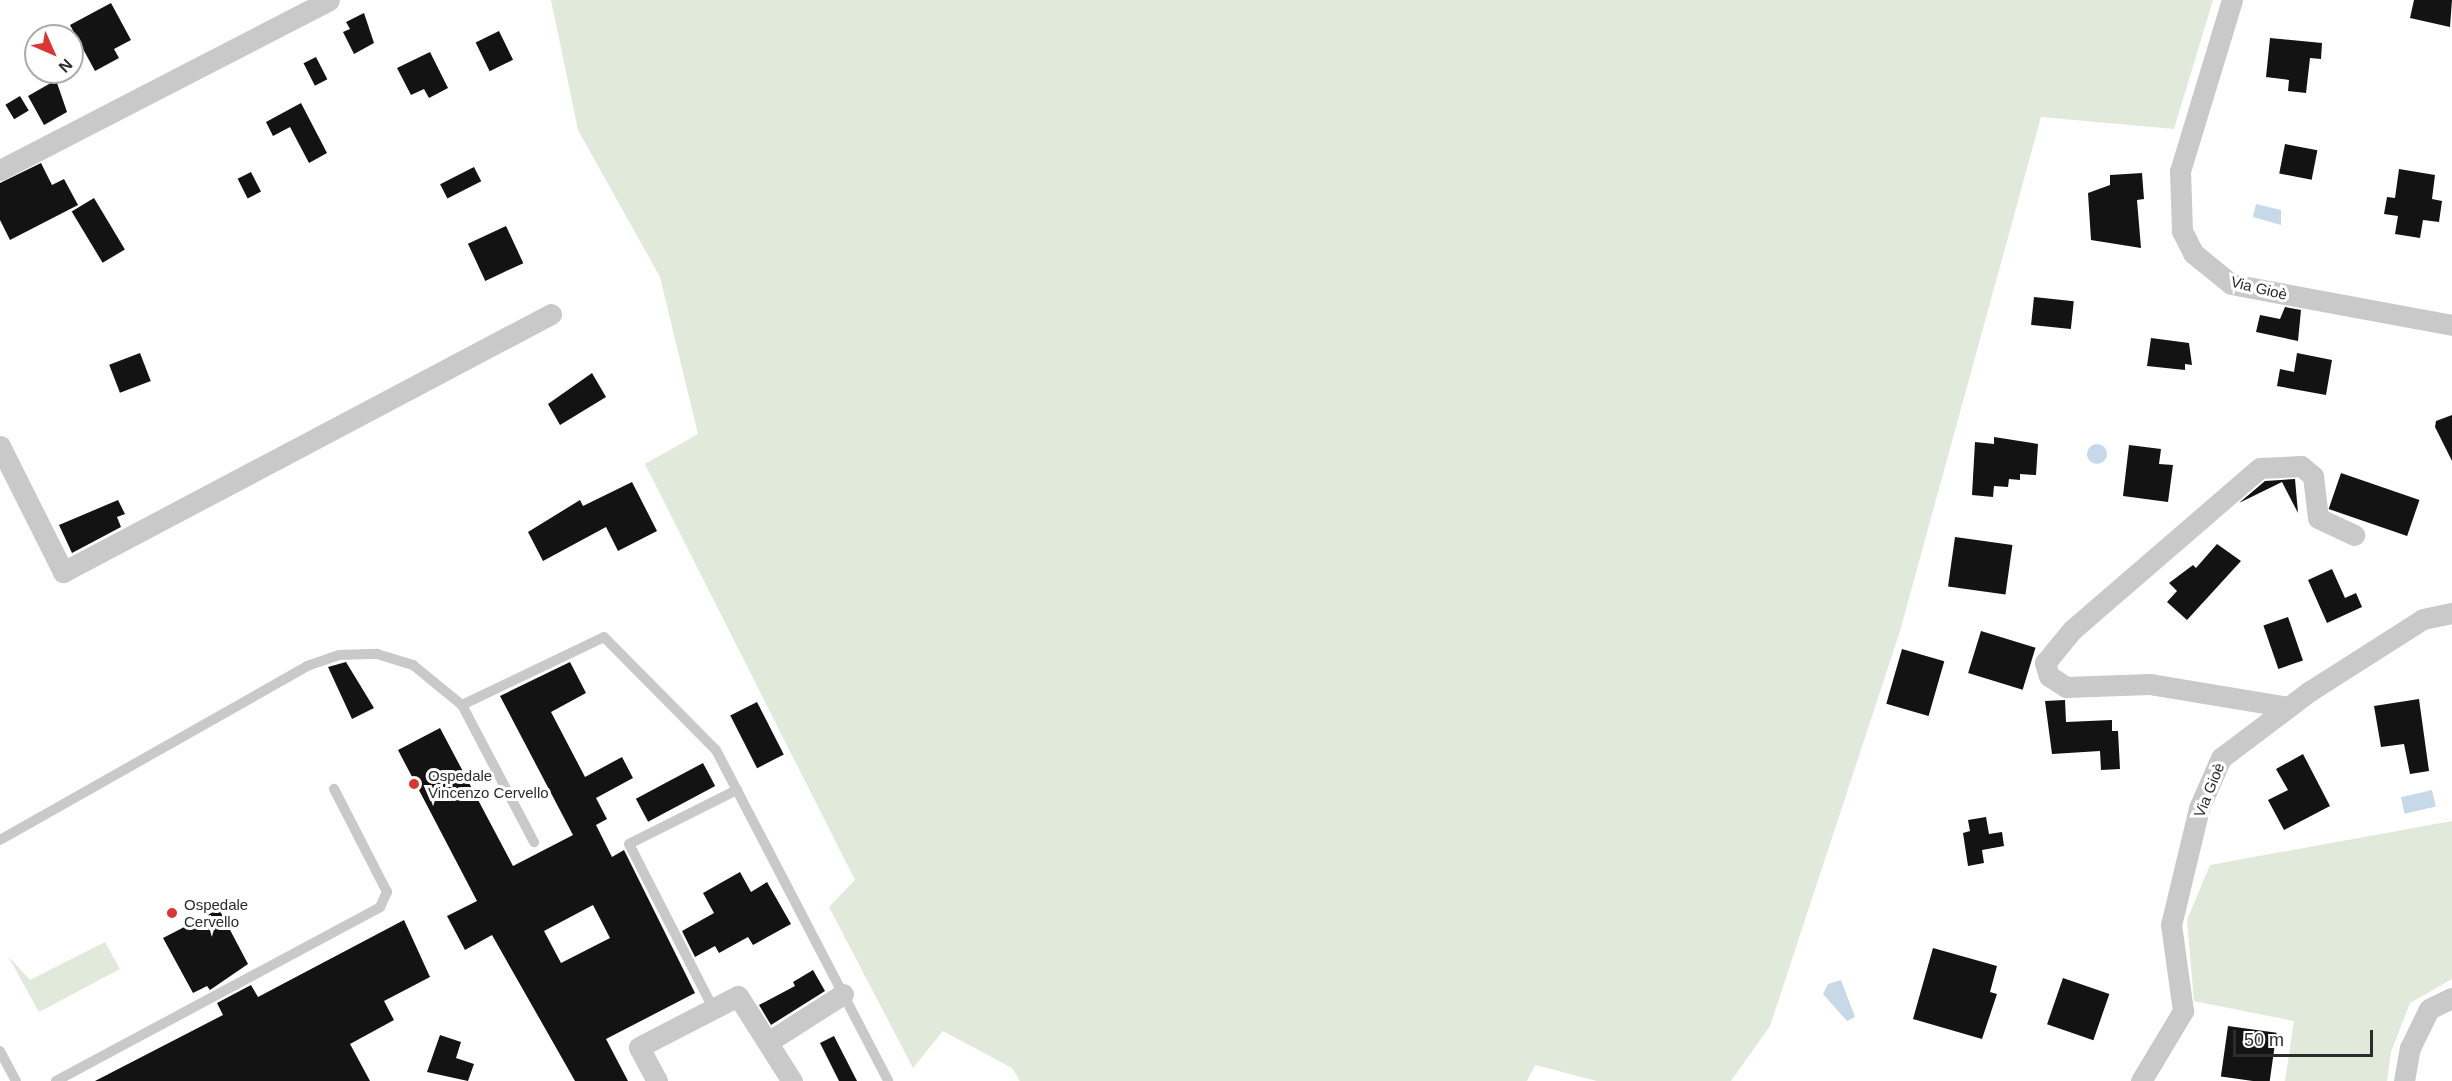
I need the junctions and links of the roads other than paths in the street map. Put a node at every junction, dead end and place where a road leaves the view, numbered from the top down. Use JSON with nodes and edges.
{"nodes":[{"id":1,"x":328,"y":0,"type":"edge"},
{"id":2,"x":2232,"y":0,"type":"edge"},
{"id":3,"x":0,"y":170,"type":"edge"},
{"id":4,"x":551,"y":314,"type":"dead end"},
{"id":5,"x":2452,"y":325,"type":"edge"},
{"id":6,"x":0,"y":446,"type":"edge"},
{"id":7,"x":2354,"y":535,"type":"dead end"},
{"id":8,"x":2452,"y":613,"type":"edge"},
{"id":9,"x":462,"y":705,"type":"junction"},
{"id":10,"x":2288,"y":707,"type":"junction"},
{"id":11,"x":334,"y":789,"type":"dead end"},
{"id":12,"x":737,"y":790,"type":"junction"},
{"id":13,"x":0,"y":840,"type":"edge"},
{"id":14,"x":534,"y":842,"type":"dead end"},
{"id":15,"x":843,"y":994,"type":"junction"},
{"id":16,"x":2452,"y":998,"type":"edge"},
{"id":17,"x":713,"y":1008,"type":"junction"},
{"id":18,"x":768,"y":1042,"type":"junction"},
{"id":19,"x":0,"y":1051,"type":"edge"},
{"id":20,"x":16,"y":1081,"type":"edge"},
{"id":21,"x":56,"y":1081,"type":"edge"},
{"id":22,"x":657,"y":1081,"type":"edge"},
{"id":23,"x":792,"y":1081,"type":"edge"},
{"id":24,"x":888,"y":1081,"type":"edge"},
{"id":25,"x":2141,"y":1081,"type":"edge"},
{"id":26,"x":2404,"y":1081,"type":"edge"}],
"edges":[{"from":1,"to":3,"type":"street"},
{"from":2,"to":5,"type":"street","name":"Via Gioè"},
{"from":4,"to":6,"type":"street"},
{"from":7,"to":10,"type":"street"},
{"from":8,"to":10,"type":"street","name":"Via Gioè"},
{"from":9,"to":12,"type":"lane"},
{"from":9,"to":13,"type":"lane"},
{"from":9,"to":14,"type":"lane"},
{"from":10,"to":25,"type":"street","name":"Via Gioè"},
{"from":11,"to":21,"type":"lane"},
{"from":12,"to":15,"type":"lane"},
{"from":12,"to":17,"type":"lane"},
{"from":15,"to":18,"type":"street"},
{"from":15,"to":24,"type":"lane"},
{"from":16,"to":26,"type":"street"},
{"from":17,"to":18,"type":"street"},
{"from":17,"to":22,"type":"street"},
{"from":18,"to":23,"type":"street"},
{"from":19,"to":20,"type":"lane"}]}
